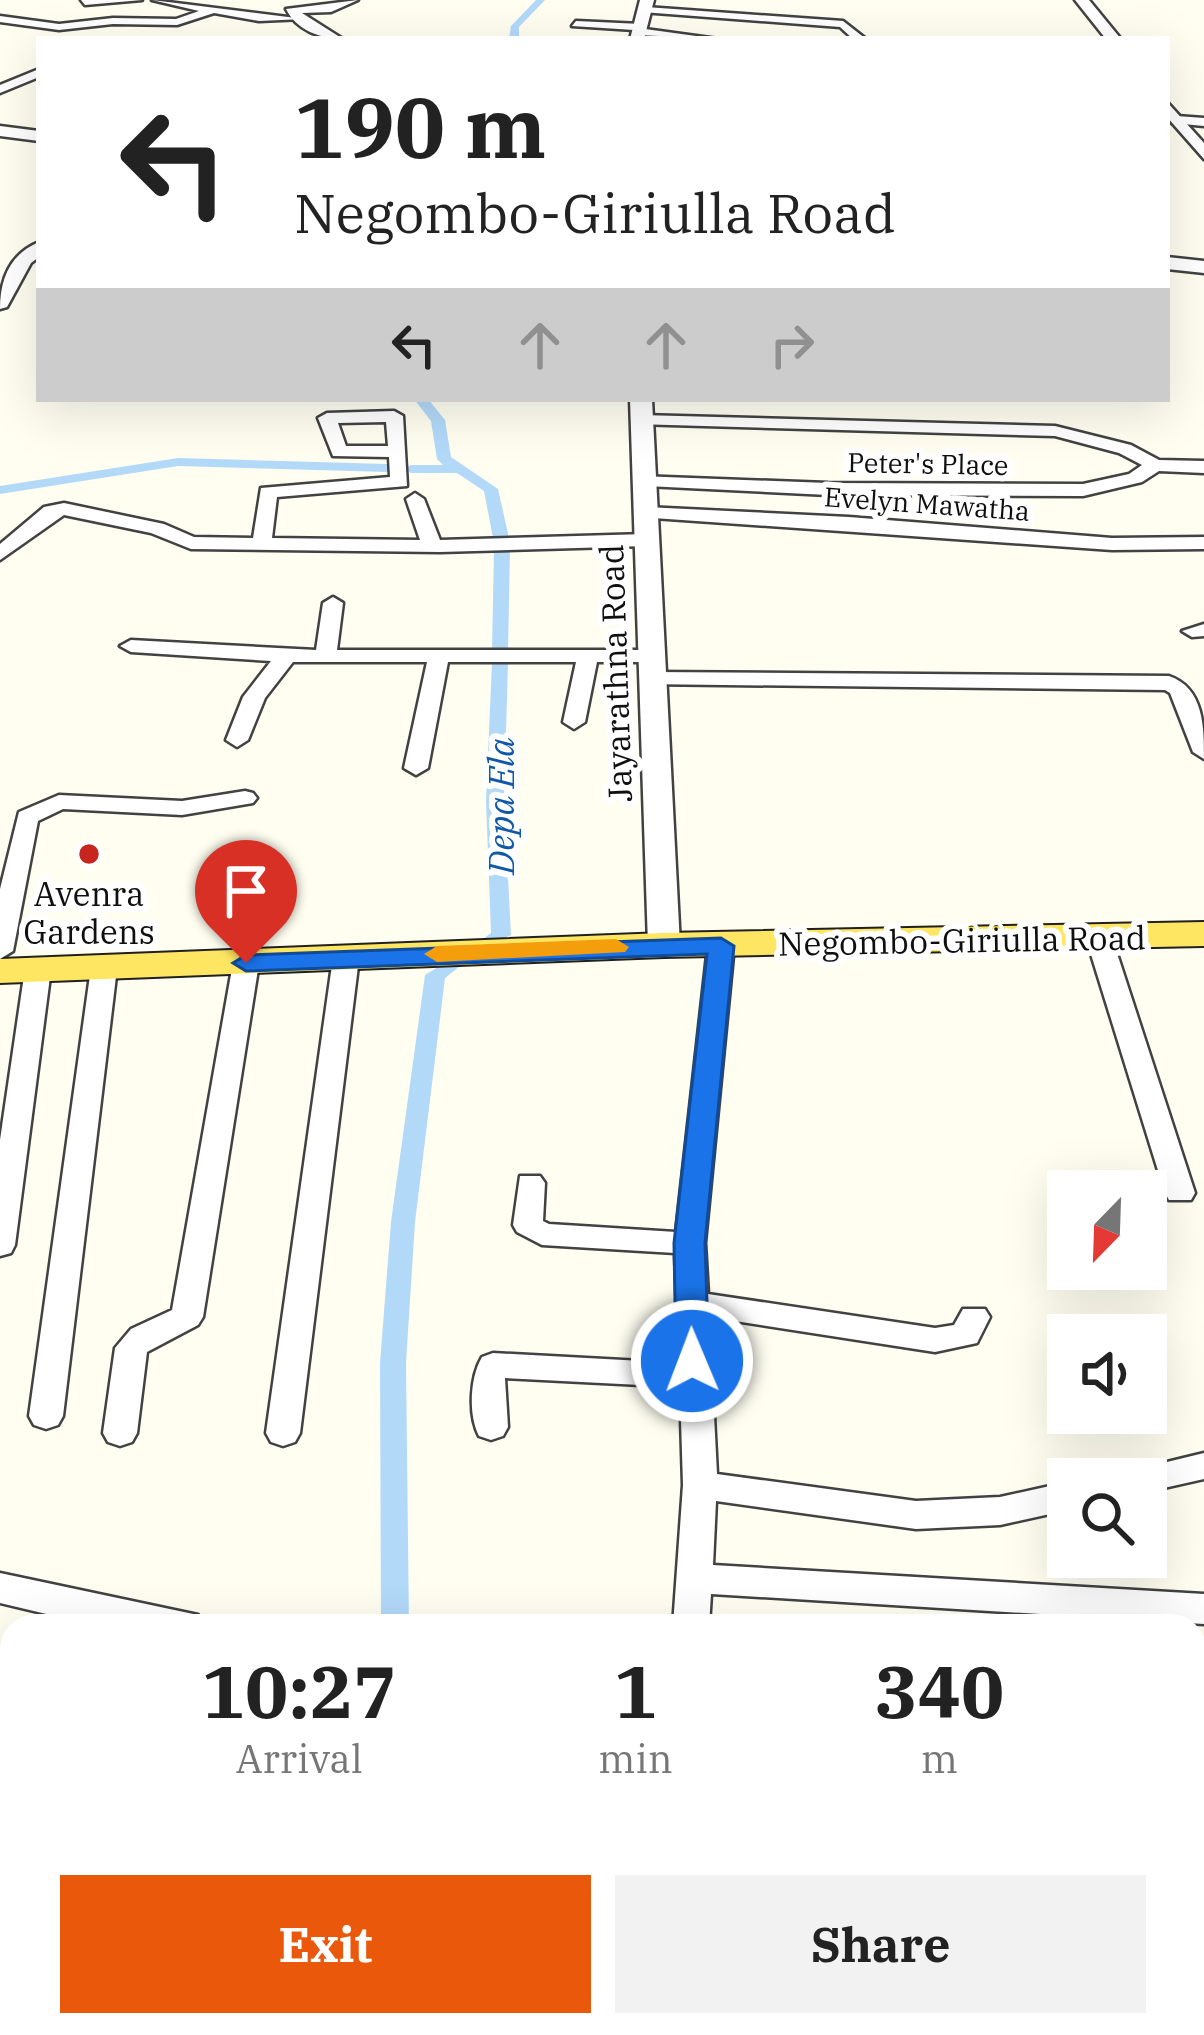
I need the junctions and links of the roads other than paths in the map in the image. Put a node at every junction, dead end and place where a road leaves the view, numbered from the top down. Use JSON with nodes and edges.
{"nodes":[{"id":1,"x":136,"y":0,"type":"edge"},
{"id":2,"x":158,"y":0,"type":"edge"},
{"id":3,"x":351,"y":0,"type":"edge"},
{"id":4,"x":1082,"y":0,"type":"edge"},
{"id":5,"x":110,"y":1,"type":"edge"},
{"id":6,"x":86,"y":2,"type":"edge"},
{"id":7,"x":215,"y":9,"type":"junction"},
{"id":8,"x":0,"y":19,"type":"edge"},
{"id":9,"x":298,"y":19,"type":"junction"},
{"id":10,"x":642,"y":22,"type":"edge"},
{"id":11,"x":33,"y":23,"type":"junction"},
{"id":12,"x":576,"y":24,"type":"dead end"},
{"id":13,"x":4,"y":36,"type":"dead end"},
{"id":14,"x":330,"y":36,"type":"edge"},
{"id":15,"x":700,"y":36,"type":"edge"},
{"id":16,"x":857,"y":36,"type":"edge"},
{"id":17,"x":1112,"y":36,"type":"edge"},
{"id":18,"x":36,"y":74,"type":"edge"},
{"id":19,"x":0,"y":90,"type":"edge"},
{"id":20,"x":36,"y":96,"type":"edge"},
{"id":21,"x":1172,"y":113,"type":"edge"},
{"id":22,"x":1204,"y":122,"type":"edge"},
{"id":23,"x":0,"y":131,"type":"edge"},
{"id":24,"x":36,"y":136,"type":"edge"},
{"id":25,"x":1202,"y":149,"type":"edge"},
{"id":26,"x":36,"y":250,"type":"edge"},
{"id":27,"x":1170,"y":263,"type":"edge"},
{"id":28,"x":1204,"y":266,"type":"edge"},
{"id":29,"x":0,"y":303,"type":"edge"},
{"id":30,"x":381,"y":406,"type":"edge"},
{"id":31,"x":641,"y":409,"type":"edge"},
{"id":32,"x":397,"y":451,"type":"junction"},
{"id":33,"x":1155,"y":464,"type":"junction"},
{"id":34,"x":1204,"y":466,"type":"edge"},
{"id":35,"x":646,"y":480,"type":"junction"},
{"id":36,"x":415,"y":499,"type":"dead end"},
{"id":37,"x":646,"y":527,"type":"junction"},
{"id":38,"x":1204,"y":543,"type":"edge"},
{"id":39,"x":262,"y":544,"type":"junction"},
{"id":40,"x":432,"y":545,"type":"junction"},
{"id":41,"x":0,"y":554,"type":"edge"},
{"id":42,"x":333,"y":602,"type":"dead end"},
{"id":43,"x":131,"y":646,"type":"dead end"},
{"id":44,"x":287,"y":655,"type":"junction"},
{"id":45,"x":326,"y":656,"type":"junction"},
{"id":46,"x":439,"y":656,"type":"junction"},
{"id":47,"x":588,"y":656,"type":"junction"},
{"id":48,"x":651,"y":667,"type":"junction"},
{"id":49,"x":574,"y":722,"type":"dead end"},
{"id":50,"x":238,"y":740,"type":"dead end"},
{"id":51,"x":1204,"y":752,"type":"edge"},
{"id":52,"x":416,"y":768,"type":"dead end"},
{"id":53,"x":245,"y":798,"type":"dead end"},
{"id":54,"x":1204,"y":934,"type":"edge"},
{"id":55,"x":1099,"y":938,"type":"junction"},
{"id":56,"x":664,"y":945,"type":"junction"},
{"id":57,"x":721,"y":946,"type":"junction"},
{"id":58,"x":0,"y":951,"type":"edge"},
{"id":59,"x":346,"y":958,"type":"junction"},
{"id":60,"x":246,"y":963,"type":"junction"},
{"id":61,"x":104,"y":968,"type":"junction"},
{"id":62,"x":19,"y":970,"type":"edge"},
{"id":63,"x":530,"y":1183,"type":"dead end"},
{"id":64,"x":1180,"y":1193,"type":"dead end"},
{"id":65,"x":690,"y":1243,"type":"junction"},
{"id":66,"x":0,"y":1245,"type":"edge"},
{"id":67,"x":691,"y":1304,"type":"junction"},
{"id":68,"x":974,"y":1317,"type":"dead end"},
{"id":69,"x":694,"y":1376,"type":"junction"},
{"id":70,"x":46,"y":1416,"type":"dead end"},
{"id":71,"x":491,"y":1426,"type":"dead end"},
{"id":72,"x":120,"y":1433,"type":"dead end"},
{"id":73,"x":283,"y":1433,"type":"dead end"},
{"id":74,"x":1204,"y":1466,"type":"edge"},
{"id":75,"x":1167,"y":1474,"type":"edge"},
{"id":76,"x":700,"y":1485,"type":"junction"},
{"id":77,"x":1047,"y":1501,"type":"edge"},
{"id":78,"x":694,"y":1578,"type":"junction"},
{"id":79,"x":0,"y":1588,"type":"edge"},
{"id":80,"x":1204,"y":1609,"type":"edge"},
{"id":81,"x":110,"y":1614,"type":"edge"},
{"id":82,"x":692,"y":1614,"type":"edge"}],
"edges":[{"from":1,"to":5,"type":"street"},
{"from":2,"to":7,"type":"street"},
{"from":3,"to":9,"type":"street"},
{"from":4,"to":17,"type":"street"},
{"from":5,"to":6,"type":"street"},
{"from":7,"to":9,"type":"street"},
{"from":7,"to":11,"type":"street"},
{"from":8,"to":11,"type":"street"},
{"from":9,"to":14,"type":"street"},
{"from":10,"to":12,"type":"street"},
{"from":10,"to":15,"type":"street"},
{"from":10,"to":16,"type":"street"},
{"from":11,"to":13,"type":"street"},
{"from":18,"to":19,"type":"street"},
{"from":19,"to":20,"type":"street"},
{"from":21,"to":22,"type":"street"},
{"from":21,"to":25,"type":"street"},
{"from":23,"to":24,"type":"street"},
{"from":26,"to":29,"type":"street"},
{"from":27,"to":28,"type":"street"},
{"from":30,"to":32,"type":"street"},
{"from":30,"to":32,"type":"street"},
{"from":31,"to":33,"type":"street"},
{"from":31,"to":35,"type":"street","name":"Jayarathna Road"},
{"from":32,"to":39,"type":"street"},
{"from":33,"to":34,"type":"street","name":"Peter's Place"},
{"from":33,"to":35,"type":"street","name":"Peter's Place"},
{"from":35,"to":37,"type":"street","name":"Jayarathna Road"},
{"from":36,"to":40,"type":"street"},
{"from":37,"to":38,"type":"street","name":"Evelyn Mawatha"},
{"from":37,"to":40,"type":"street","name":"Evelyn Mawatha"},
{"from":37,"to":48,"type":"street","name":"Jayarathna Road"},
{"from":39,"to":40,"type":"street","name":"Evelyn Mawatha"},
{"from":39,"to":41,"type":"street","name":"Evelyn Mawatha"},
{"from":42,"to":45,"type":"street"},
{"from":43,"to":44,"type":"street"},
{"from":44,"to":45,"type":"street"},
{"from":44,"to":50,"type":"street"},
{"from":45,"to":46,"type":"street"},
{"from":46,"to":47,"type":"street"},
{"from":46,"to":52,"type":"street"},
{"from":47,"to":48,"type":"street"},
{"from":47,"to":49,"type":"street"},
{"from":48,"to":51,"type":"street"},
{"from":48,"to":56,"type":"street","name":"Jayarathna Road"},
{"from":53,"to":58,"type":"street"},
{"from":54,"to":55,"type":"main road","name":"Negombo-Giriulla Road"},
{"from":55,"to":57,"type":"main road","name":"Negombo-Giriulla Road"},
{"from":55,"to":64,"type":"street"},
{"from":56,"to":57,"type":"main road","name":"Negombo-Giriulla Road"},
{"from":56,"to":59,"type":"main road","name":"Negombo-Giriulla Road"},
{"from":57,"to":65,"type":"street"},
{"from":59,"to":60,"type":"main road","name":"Negombo-Giriulla Road"},
{"from":59,"to":73,"type":"street"},
{"from":60,"to":61,"type":"main road","name":"Negombo-Giriulla Road"},
{"from":60,"to":72,"type":"street"},
{"from":61,"to":62,"type":"main road","name":"Negombo-Giriulla Road"},
{"from":61,"to":70,"type":"street"},
{"from":62,"to":66,"type":"street"},
{"from":63,"to":65,"type":"street"},
{"from":65,"to":67,"type":"street"},
{"from":67,"to":68,"type":"street"},
{"from":67,"to":69,"type":"street"},
{"from":69,"to":71,"type":"street"},
{"from":69,"to":76,"type":"street"},
{"from":74,"to":75,"type":"street"},
{"from":76,"to":77,"type":"street"},
{"from":76,"to":78,"type":"street"},
{"from":78,"to":80,"type":"street"},
{"from":78,"to":82,"type":"street"},
{"from":79,"to":81,"type":"street"}]}
